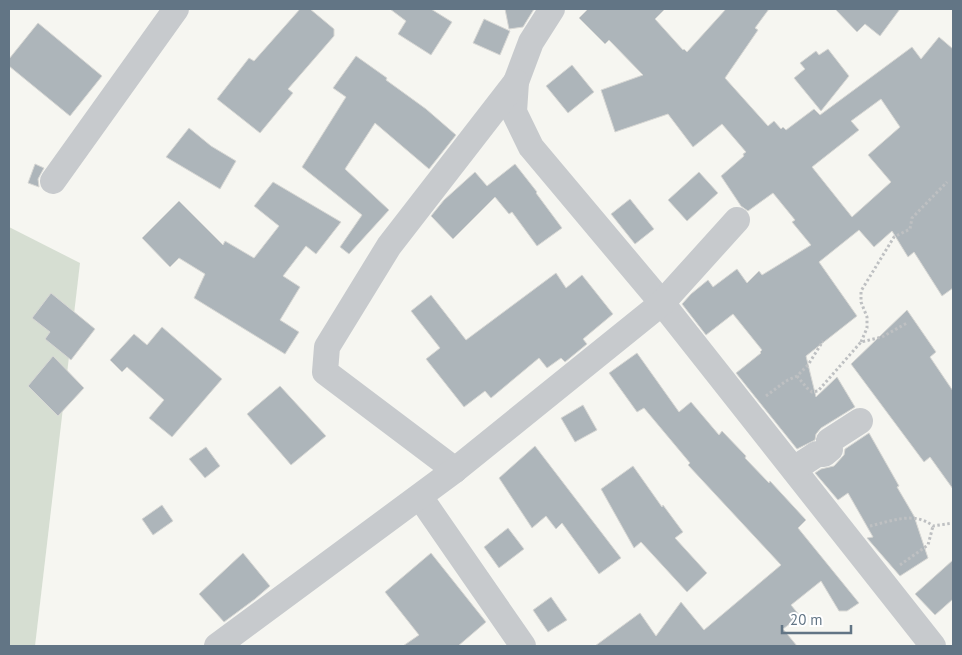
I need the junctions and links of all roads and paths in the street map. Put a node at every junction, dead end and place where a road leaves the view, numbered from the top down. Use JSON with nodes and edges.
{"nodes":[{"id":1,"x":176,"y":9,"type":"edge"},
{"id":2,"x":552,"y":9,"type":"edge"},
{"id":3,"x":516,"y":82,"type":"junction"},
{"id":4,"x":53,"y":181,"type":"dead end"},
{"id":5,"x":947,"y":182,"type":"dead end"},
{"id":6,"x":737,"y":220,"type":"dead end"},
{"id":7,"x":662,"y":303,"type":"junction"},
{"id":8,"x":907,"y":323,"type":"dead end"},
{"id":9,"x":823,"y":341,"type":"dead end"},
{"id":10,"x":862,"y":342,"type":"junction"},
{"id":11,"x":797,"y":376,"type":"junction"},
{"id":12,"x":747,"y":409,"type":"junction"},
{"id":13,"x":860,"y":421,"type":"dead end"},
{"id":14,"x":794,"y":468,"type":"junction"},
{"id":15,"x":455,"y":470,"type":"junction"},
{"id":16,"x":420,"y":497,"type":"junction"},
{"id":17,"x":953,"y":523,"type":"edge"},
{"id":18,"x":934,"y":526,"type":"junction"},
{"id":19,"x":847,"y":538,"type":"junction"},
{"id":20,"x":880,"y":579,"type":"junction"},
{"id":21,"x":217,"y":646,"type":"edge"},
{"id":22,"x":523,"y":646,"type":"edge"},
{"id":23,"x":934,"y":646,"type":"edge"}],
"edges":[{"from":1,"to":4,"type":"street"},
{"from":2,"to":3,"type":"street"},
{"from":3,"to":7,"type":"street"},
{"from":3,"to":15,"type":"street"},
{"from":5,"to":10,"type":"path"},
{"from":6,"to":7,"type":"street"},
{"from":7,"to":12,"type":"street"},
{"from":7,"to":15,"type":"street"},
{"from":8,"to":10,"type":"path"},
{"from":9,"to":11,"type":"path"},
{"from":10,"to":11,"type":"path"},
{"from":11,"to":12,"type":"path"},
{"from":12,"to":14,"type":"street"},
{"from":13,"to":14,"type":"street"},
{"from":14,"to":19,"type":"street"},
{"from":15,"to":16,"type":"street"},
{"from":16,"to":21,"type":"street"},
{"from":16,"to":22,"type":"street"},
{"from":17,"to":18,"type":"path"},
{"from":18,"to":19,"type":"path"},
{"from":18,"to":20,"type":"path"},
{"from":19,"to":20,"type":"street"},
{"from":20,"to":23,"type":"street"}]}
